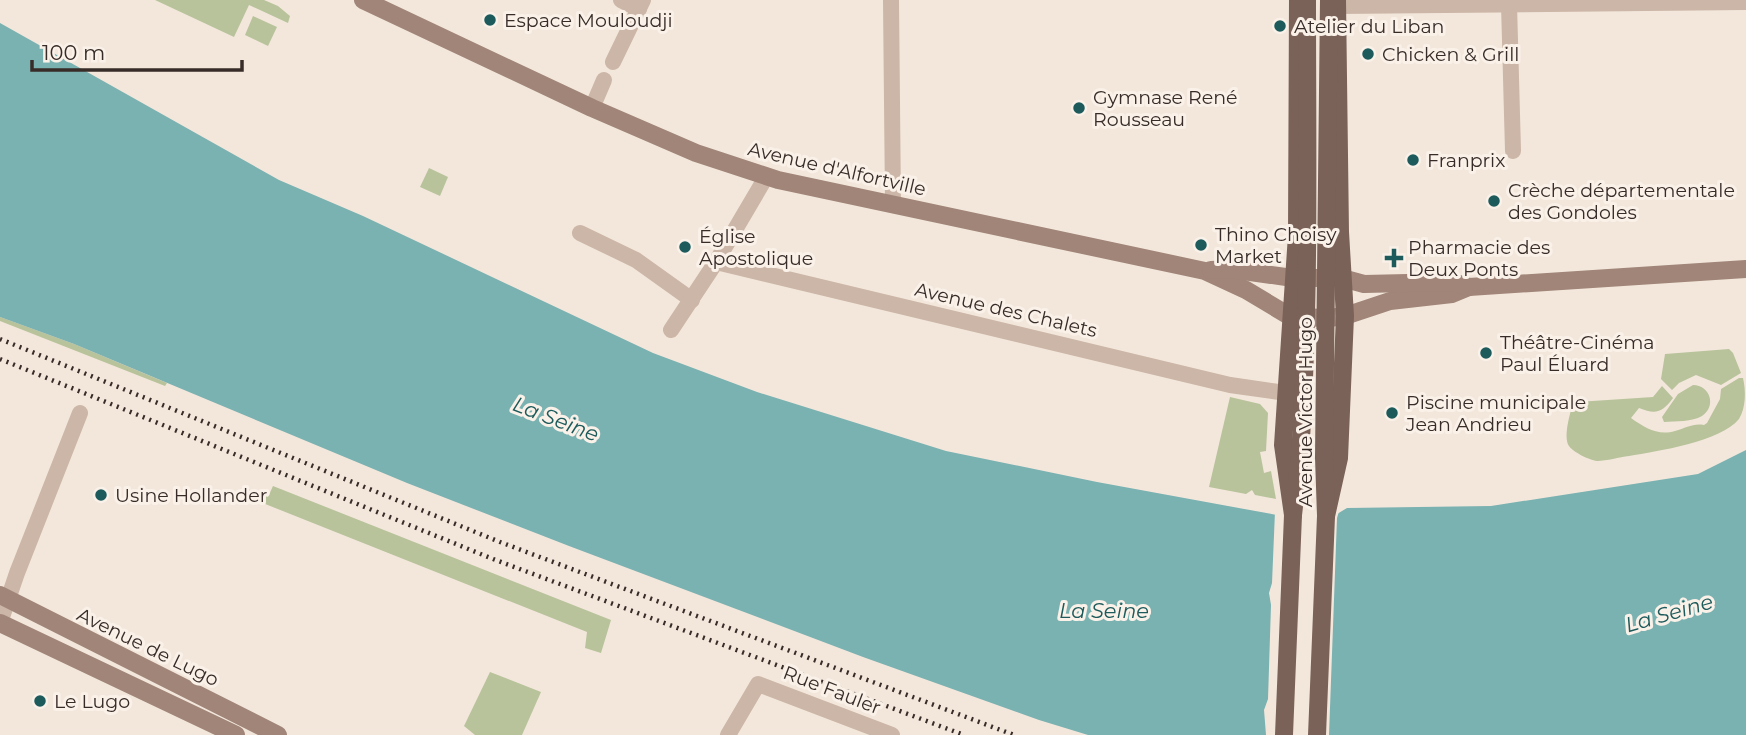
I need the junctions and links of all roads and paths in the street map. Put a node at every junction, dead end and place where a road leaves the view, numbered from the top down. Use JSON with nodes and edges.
{"nodes":[{"id":1,"x":363,"y":0,"type":"edge"},
{"id":2,"x":621,"y":0,"type":"edge"},
{"id":3,"x":891,"y":0,"type":"edge"},
{"id":4,"x":1298,"y":0,"type":"edge"},
{"id":5,"x":1307,"y":0,"type":"edge"},
{"id":6,"x":1335,"y":2,"type":"edge"},
{"id":7,"x":1746,"y":2,"type":"edge"},
{"id":8,"x":641,"y":4,"type":"edge"},
{"id":9,"x":1509,"y":4,"type":"junction"},
{"id":10,"x":613,"y":62,"type":"dead end"},
{"id":11,"x":604,"y":80,"type":"dead end"},
{"id":12,"x":592,"y":108,"type":"junction"},
{"id":13,"x":1513,"y":151,"type":"dead end"},
{"id":14,"x":766,"y":177,"type":"junction"},
{"id":15,"x":893,"y":204,"type":"junction"},
{"id":16,"x":580,"y":233,"type":"dead end"},
{"id":17,"x":716,"y":262,"type":"junction"},
{"id":18,"x":1746,"y":270,"type":"edge"},
{"id":19,"x":1205,"y":271,"type":"junction"},
{"id":20,"x":1293,"y":278,"type":"junction"},
{"id":21,"x":1342,"y":278,"type":"junction"},
{"id":22,"x":1469,"y":287,"type":"junction"},
{"id":23,"x":692,"y":300,"type":"junction"},
{"id":24,"x":1345,"y":316,"type":"junction"},
{"id":25,"x":1291,"y":317,"type":"junction"},
{"id":26,"x":671,"y":330,"type":"dead end"},
{"id":27,"x":1286,"y":393,"type":"junction"},
{"id":28,"x":80,"y":413,"type":"dead end"},
{"id":29,"x":1293,"y":515,"type":"junction"},
{"id":30,"x":1326,"y":516,"type":"junction"},
{"id":31,"x":4,"y":597,"type":"edge"},
{"id":32,"x":0,"y":623,"type":"edge"},
{"id":33,"x":236,"y":735,"type":"edge"},
{"id":34,"x":278,"y":735,"type":"edge"},
{"id":35,"x":728,"y":735,"type":"edge"},
{"id":36,"x":892,"y":735,"type":"edge"},
{"id":37,"x":1284,"y":735,"type":"edge"},
{"id":38,"x":1317,"y":735,"type":"edge"}],
"edges":[{"from":1,"to":12,"type":"main road","name":"Avenue d'Alfortville"},
{"from":2,"to":8,"type":"street"},
{"from":3,"to":15,"type":"street"},
{"from":4,"to":20,"type":"main road","name":"Avenue Victor Hugo"},
{"from":5,"to":29,"type":"main road","name":"Avenue Victor Hugo","bridge":true},
{"from":6,"to":9,"type":"street"},
{"from":6,"to":21,"type":"main road","name":"Avenue Victor Hugo"},
{"from":6,"to":30,"type":"main road","name":"Avenue Victor Hugo","bridge":true},
{"from":7,"to":9,"type":"street"},
{"from":8,"to":10,"type":"street"},
{"from":9,"to":13,"type":"street"},
{"from":11,"to":12,"type":"street"},
{"from":12,"to":14,"type":"main road","name":"Avenue d'Alfortville"},
{"from":14,"to":15,"type":"main road","name":"Avenue d'Alfortville"},
{"from":14,"to":17,"type":"street"},
{"from":15,"to":19,"type":"main road","name":"Avenue d'Alfortville"},
{"from":16,"to":23,"type":"street"},
{"from":17,"to":23,"type":"street"},
{"from":17,"to":27,"type":"street","name":"Avenue des Chalets"},
{"from":18,"to":22,"type":"main road"},
{"from":19,"to":20,"type":"main road","name":"Avenue d'Alfortville"},
{"from":19,"to":25,"type":"main road","name":"Avenue d'Alfortville"},
{"from":20,"to":21,"type":"main road","name":"Avenue d'Alfortville"},
{"from":20,"to":25,"type":"main road","name":"Avenue Victor Hugo"},
{"from":21,"to":22,"type":"main road","name":"Avenue d'Alfortville"},
{"from":21,"to":24,"type":"main road","name":"Avenue Victor Hugo"},
{"from":22,"to":24,"type":"main road","name":"Avenue d'Alfortville"},
{"from":23,"to":26,"type":"street"},
{"from":24,"to":25,"type":"main road","name":"Avenue d'Alfortville"},
{"from":24,"to":30,"type":"main road","name":"Avenue Victor Hugo"},
{"from":25,"to":27,"type":"main road","name":"Avenue Victor Hugo"},
{"from":27,"to":29,"type":"main road","name":"Avenue Victor Hugo"},
{"from":28,"to":31,"type":"street"},
{"from":29,"to":37,"type":"main road"},
{"from":30,"to":38,"type":"main road"},
{"from":31,"to":32,"type":"street"},
{"from":31,"to":34,"type":"main road","name":"Avenue de Lugo"},
{"from":32,"to":33,"type":"main road"},
{"from":35,"to":36,"type":"street","name":"Rue Fauler"}]}
